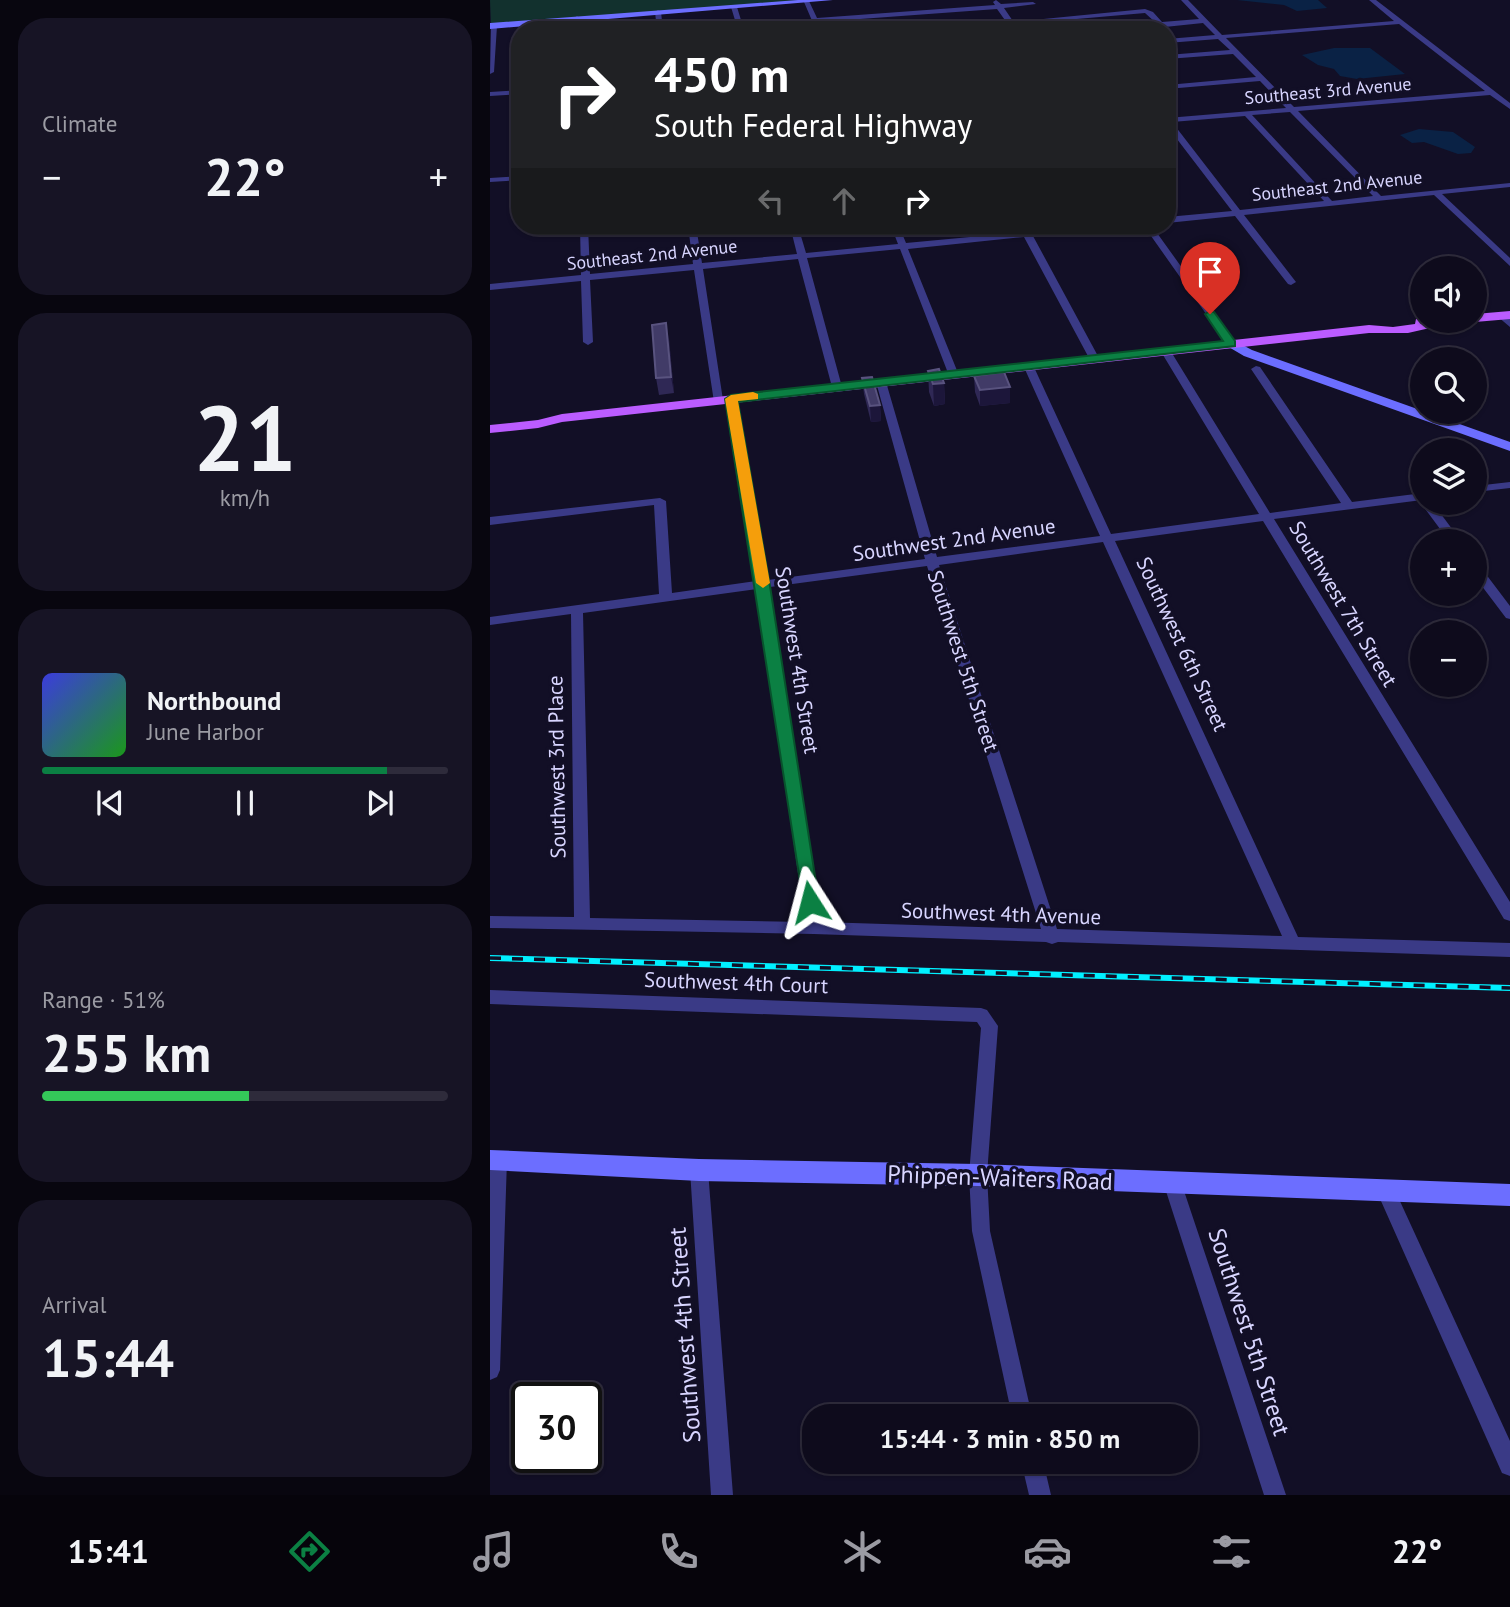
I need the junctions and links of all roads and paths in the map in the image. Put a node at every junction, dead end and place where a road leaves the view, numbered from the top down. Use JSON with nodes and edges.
{"nodes":[{"id":1,"x":830,"y":0,"type":"edge"},
{"id":2,"x":1184,"y":0,"type":"edge"},
{"id":3,"x":1372,"y":0,"type":"edge"},
{"id":4,"x":807,"y":2,"type":"edge"},
{"id":5,"x":997,"y":3,"type":"edge"},
{"id":6,"x":1034,"y":4,"type":"edge"},
{"id":7,"x":734,"y":7,"type":"junction"},
{"id":8,"x":658,"y":12,"type":"junction"},
{"id":9,"x":577,"y":18,"type":"junction"},
{"id":10,"x":815,"y":20,"type":"joint"},
{"id":11,"x":545,"y":21,"type":"edge"},
{"id":12,"x":577,"y":21,"type":"edge"},
{"id":13,"x":659,"y":21,"type":"edge"},
{"id":14,"x":738,"y":21,"type":"edge"},
{"id":15,"x":1010,"y":21,"type":"edge"},
{"id":16,"x":1026,"y":21,"type":"edge"},
{"id":17,"x":1158,"y":21,"type":"edge"},
{"id":18,"x":1205,"y":21,"type":"junction"},
{"id":19,"x":1401,"y":22,"type":"junction"},
{"id":20,"x":511,"y":24,"type":"edge"},
{"id":21,"x":1176,"y":24,"type":"edge"},
{"id":22,"x":492,"y":26,"type":"edge"},
{"id":23,"x":1221,"y":37,"type":"junction"},
{"id":24,"x":1176,"y":40,"type":"edge"},
{"id":25,"x":1235,"y":52,"type":"junction"},
{"id":26,"x":1176,"y":56,"type":"edge"},
{"id":27,"x":490,"y":72,"type":"edge"},
{"id":28,"x":1261,"y":79,"type":"junction"},
{"id":29,"x":1176,"y":86,"type":"edge"},
{"id":30,"x":511,"y":93,"type":"edge"},
{"id":31,"x":1492,"y":93,"type":"junction"},
{"id":32,"x":490,"y":94,"type":"edge"},
{"id":33,"x":1510,"y":107,"type":"edge"},
{"id":34,"x":1292,"y":110,"type":"junction"},
{"id":35,"x":1247,"y":114,"type":"junction"},
{"id":36,"x":1176,"y":119,"type":"edge"},
{"id":37,"x":1176,"y":132,"type":"edge"},
{"id":38,"x":511,"y":179,"type":"edge"},
{"id":39,"x":490,"y":180,"type":"edge"},
{"id":40,"x":1510,"y":185,"type":"edge"},
{"id":41,"x":1435,"y":192,"type":"junction"},
{"id":42,"x":1378,"y":197,"type":"junction"},
{"id":43,"x":1329,"y":202,"type":"junction"},
{"id":44,"x":1238,"y":212,"type":"junction"},
{"id":45,"x":1176,"y":219,"type":"edge"},
{"id":46,"x":584,"y":235,"type":"edge"},
{"id":47,"x":693,"y":235,"type":"edge"},
{"id":48,"x":797,"y":235,"type":"edge"},
{"id":49,"x":899,"y":235,"type":"edge"},
{"id":50,"x":988,"y":235,"type":"edge"},
{"id":51,"x":1029,"y":235,"type":"edge"},
{"id":52,"x":1154,"y":235,"type":"edge"},
{"id":53,"x":903,"y":246,"type":"junction"},
{"id":54,"x":803,"y":256,"type":"junction"},
{"id":55,"x":1510,"y":263,"type":"edge"},
{"id":56,"x":698,"y":267,"type":"junction"},
{"id":57,"x":585,"y":278,"type":"junction"},
{"id":58,"x":1291,"y":282,"type":"dead end"},
{"id":59,"x":490,"y":288,"type":"edge"},
{"id":60,"x":1487,"y":318,"type":"edge"},
{"id":61,"x":1507,"y":318,"type":"edge"},
{"id":62,"x":1410,"y":329,"type":"edge"},
{"id":63,"x":588,"y":342,"type":"dead end"},
{"id":64,"x":1231,"y":343,"type":"junction"},
{"id":65,"x":1165,"y":349,"type":"junction"},
{"id":66,"x":1094,"y":358,"type":"junction"},
{"id":67,"x":1028,"y":365,"type":"junction"},
{"id":68,"x":1256,"y":369,"type":"dead end"},
{"id":69,"x":953,"y":373,"type":"junction"},
{"id":70,"x":881,"y":382,"type":"junction"},
{"id":71,"x":837,"y":387,"type":"junction"},
{"id":72,"x":725,"y":399,"type":"junction"},
{"id":73,"x":562,"y":418,"type":"junction"},
{"id":74,"x":490,"y":423,"type":"edge"},
{"id":75,"x":490,"y":429,"type":"edge"},
{"id":76,"x":1510,"y":447,"type":"edge"},
{"id":77,"x":1509,"y":486,"type":"edge"},
{"id":78,"x":1487,"y":488,"type":"edge"},
{"id":79,"x":1410,"y":499,"type":"edge"},
{"id":80,"x":1349,"y":506,"type":"junction"},
{"id":81,"x":1267,"y":517,"type":"junction"},
{"id":82,"x":490,"y":521,"type":"edge"},
{"id":83,"x":1108,"y":539,"type":"junction"},
{"id":84,"x":932,"y":562,"type":"junction"},
{"id":85,"x":1487,"y":584,"type":"edge"},
{"id":86,"x":763,"y":586,"type":"junction"},
{"id":87,"x":666,"y":599,"type":"junction"},
{"id":88,"x":577,"y":610,"type":"junction"},
{"id":89,"x":1510,"y":615,"type":"edge"},
{"id":90,"x":490,"y":621,"type":"edge"},
{"id":91,"x":1510,"y":915,"type":"edge"},
{"id":92,"x":490,"y":922,"type":"edge"},
{"id":93,"x":582,"y":924,"type":"junction"},
{"id":94,"x":814,"y":928,"type":"junction"},
{"id":95,"x":1052,"y":938,"type":"junction"},
{"id":96,"x":1293,"y":943,"type":"junction"},
{"id":97,"x":1510,"y":950,"type":"edge"},
{"id":98,"x":490,"y":997,"type":"edge"},
{"id":99,"x":494,"y":1160,"type":"edge"},
{"id":100,"x":699,"y":1170,"type":"junction"},
{"id":101,"x":978,"y":1175,"type":"junction"},
{"id":102,"x":1173,"y":1185,"type":"junction"},
{"id":103,"x":1386,"y":1192,"type":"junction"},
{"id":104,"x":1510,"y":1195,"type":"edge"},
{"id":105,"x":490,"y":1370,"type":"edge"},
{"id":106,"x":1019,"y":1404,"type":"edge"},
{"id":107,"x":1510,"y":1465,"type":"edge"},
{"id":108,"x":1035,"y":1474,"type":"edge"},
{"id":109,"x":722,"y":1495,"type":"edge"},
{"id":110,"x":1040,"y":1495,"type":"edge"},
{"id":111,"x":1275,"y":1495,"type":"edge"}],
"edges":[{"from":1,"to":4,"type":"street"},
{"from":2,"to":18,"type":"street"},
{"from":3,"to":19,"type":"street"},
{"from":4,"to":7,"type":"street"},
{"from":4,"to":10,"type":"street"},
{"from":5,"to":6,"type":"street"},
{"from":5,"to":10,"type":"street"},
{"from":5,"to":15,"type":"street"},
{"from":7,"to":8,"type":"street"},
{"from":7,"to":14,"type":"street"},
{"from":8,"to":9,"type":"street"},
{"from":8,"to":13,"type":"street"},
{"from":9,"to":11,"type":"street"},
{"from":9,"to":12,"type":"street"},
{"from":16,"to":17,"type":"street"},
{"from":18,"to":21,"type":"street"},
{"from":18,"to":23,"type":"street"},
{"from":19,"to":23,"type":"street"},
{"from":19,"to":31,"type":"street"},
{"from":20,"to":22,"type":"street"},
{"from":22,"to":27,"type":"street"},
{"from":23,"to":24,"type":"street"},
{"from":23,"to":25,"type":"street"},
{"from":25,"to":26,"type":"street"},
{"from":25,"to":28,"type":"street"},
{"from":28,"to":29,"type":"street"},
{"from":28,"to":34,"type":"street"},
{"from":30,"to":32,"type":"street"},
{"from":31,"to":33,"type":"street"},
{"from":31,"to":34,"type":"street","name":"Southeast 3rd Avenue"},
{"from":34,"to":35,"type":"street","name":"Southeast 3rd Avenue"},
{"from":34,"to":42,"type":"street"},
{"from":35,"to":36,"type":"street","name":"Southeast 3rd Avenue"},
{"from":35,"to":43,"type":"street"},
{"from":37,"to":44,"type":"street"},
{"from":38,"to":39,"type":"street"},
{"from":40,"to":41,"type":"street","name":"Southeast 2nd Avenue"},
{"from":41,"to":42,"type":"street","name":"Southeast 2nd Avenue"},
{"from":41,"to":55,"type":"street"},
{"from":42,"to":43,"type":"street","name":"Southeast 2nd Avenue"},
{"from":43,"to":44,"type":"street","name":"Southeast 2nd Avenue"},
{"from":44,"to":45,"type":"street","name":"Southeast 2nd Avenue"},
{"from":44,"to":58,"type":"street"},
{"from":46,"to":57,"type":"street"},
{"from":47,"to":56,"type":"street","name":"Southwest 4th Street"},
{"from":48,"to":54,"type":"street"},
{"from":49,"to":53,"type":"street"},
{"from":50,"to":53,"type":"street","name":"Southeast 2nd Avenue"},
{"from":51,"to":66,"type":"street"},
{"from":52,"to":64,"type":"street"},
{"from":53,"to":54,"type":"street","name":"Southeast 2nd Avenue"},
{"from":53,"to":69,"type":"street"},
{"from":54,"to":56,"type":"street","name":"Southeast 2nd Avenue"},
{"from":54,"to":71,"type":"street"},
{"from":56,"to":57,"type":"street","name":"Southeast 2nd Avenue"},
{"from":56,"to":72,"type":"street","name":"Southwest 4th Street"},
{"from":57,"to":59,"type":"street","name":"Southeast 2nd Avenue"},
{"from":57,"to":63,"type":"street"},
{"from":60,"to":61,"type":"main road"},
{"from":62,"to":64,"type":"main road"},
{"from":64,"to":65,"type":"main road"},
{"from":64,"to":76,"type":"street"},
{"from":65,"to":66,"type":"main road"},
{"from":65,"to":81,"type":"street","name":"Southwest 7th Street"},
{"from":66,"to":67,"type":"main road"},
{"from":67,"to":69,"type":"main road"},
{"from":67,"to":83,"type":"street","name":"Southwest 6th Street"},
{"from":68,"to":80,"type":"street"},
{"from":69,"to":70,"type":"main road"},
{"from":70,"to":71,"type":"main road"},
{"from":70,"to":84,"type":"street","name":"Southwest 5th Street"},
{"from":71,"to":72,"type":"main road"},
{"from":72,"to":73,"type":"main road"},
{"from":72,"to":86,"type":"street","name":"Southwest 4th Street"},
{"from":73,"to":74,"type":"main road"},
{"from":73,"to":75,"type":"main road"},
{"from":77,"to":78,"type":"street"},
{"from":79,"to":80,"type":"street","name":"Southwest 2nd Avenue"},
{"from":80,"to":81,"type":"street","name":"Southwest 2nd Avenue"},
{"from":81,"to":83,"type":"street","name":"Southwest 2nd Avenue"},
{"from":81,"to":91,"type":"street","name":"Southwest 7th Street"},
{"from":82,"to":87,"type":"street"},
{"from":83,"to":84,"type":"street","name":"Southwest 2nd Avenue"},
{"from":83,"to":96,"type":"street","name":"Southwest 6th Street"},
{"from":84,"to":86,"type":"street","name":"Southwest 2nd Avenue"},
{"from":84,"to":95,"type":"street","name":"Southwest 5th Street"},
{"from":85,"to":89,"type":"street"},
{"from":86,"to":87,"type":"street","name":"Southwest 2nd Avenue"},
{"from":86,"to":94,"type":"street","name":"Southwest 4th Street"},
{"from":87,"to":88,"type":"street","name":"Southwest 2nd Avenue"},
{"from":88,"to":90,"type":"street","name":"Southwest 2nd Avenue"},
{"from":88,"to":93,"type":"street","name":"Southwest 3rd Place"},
{"from":92,"to":93,"type":"street","name":"Southwest 4th Avenue"},
{"from":93,"to":94,"type":"street","name":"Southwest 4th Avenue"},
{"from":94,"to":95,"type":"street","name":"Southwest 4th Avenue"},
{"from":95,"to":96,"type":"street","name":"Southwest 4th Avenue"},
{"from":96,"to":97,"type":"street","name":"Southwest 4th Avenue"},
{"from":98,"to":101,"type":"street","name":"Southwest 4th Court"},
{"from":99,"to":100,"type":"street","name":"Phippen-Waiters Road"},
{"from":99,"to":105,"type":"street"},
{"from":100,"to":101,"type":"street","name":"Phippen-Waiters Road"},
{"from":100,"to":109,"type":"street","name":"Southwest 4th Street"},
{"from":101,"to":102,"type":"street","name":"Phippen-Waiters Road"},
{"from":101,"to":106,"type":"street"},
{"from":102,"to":103,"type":"street","name":"Phippen-Waiters Road"},
{"from":102,"to":111,"type":"street","name":"Southwest 5th Street"},
{"from":103,"to":104,"type":"street","name":"Phippen-Waiters Road"},
{"from":103,"to":107,"type":"street"},
{"from":108,"to":110,"type":"street"}]}
